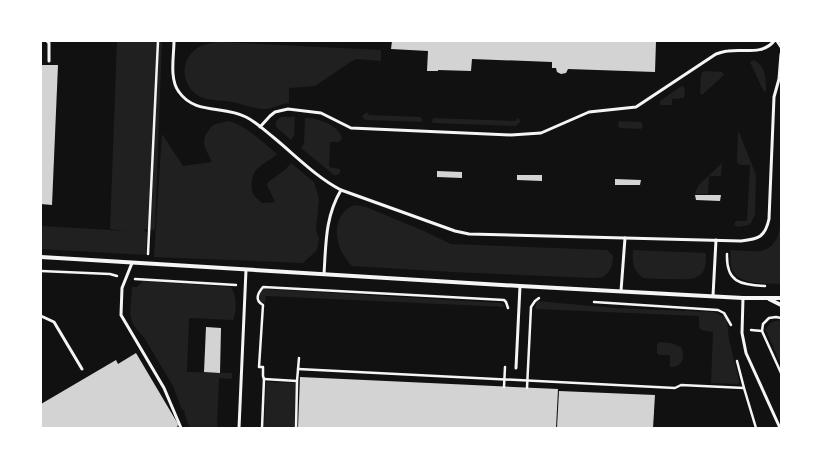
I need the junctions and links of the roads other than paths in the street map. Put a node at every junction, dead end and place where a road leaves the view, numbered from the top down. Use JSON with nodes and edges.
{"nodes":[{"id":1,"x":47,"y":41,"type":"edge"},
{"id":2,"x":174,"y":41,"type":"edge"},
{"id":3,"x":775,"y":41,"type":"edge"},
{"id":4,"x":781,"y":47,"type":"edge"},
{"id":5,"x":781,"y":54,"type":"edge"},
{"id":6,"x":49,"y":61,"type":"dead end"},
{"id":7,"x":260,"y":126,"type":"junction"},
{"id":8,"x":341,"y":190,"type":"junction"},
{"id":9,"x":625,"y":238,"type":"junction"},
{"id":10,"x":716,"y":240,"type":"junction"},
{"id":11,"x":41,"y":257,"type":"edge"},
{"id":12,"x":132,"y":263,"type":"junction"},
{"id":13,"x":246,"y":270,"type":"junction"},
{"id":14,"x":324,"y":274,"type":"junction"},
{"id":15,"x":520,"y":286,"type":"junction"},
{"id":16,"x":621,"y":291,"type":"junction"},
{"id":17,"x":713,"y":296,"type":"junction"},
{"id":18,"x":743,"y":298,"type":"junction"},
{"id":19,"x":766,"y":298,"type":"junction"},
{"id":20,"x":781,"y":298,"type":"edge"},
{"id":21,"x":781,"y":305,"type":"edge"},
{"id":22,"x":41,"y":316,"type":"edge"},
{"id":23,"x":516,"y":368,"type":"dead end"},
{"id":24,"x":82,"y":369,"type":"dead end"},
{"id":25,"x":181,"y":428,"type":"edge"},
{"id":26,"x":239,"y":428,"type":"edge"},
{"id":27,"x":780,"y":428,"type":"edge"}],
"edges":[{"from":1,"to":6,"type":"lane"},
{"from":2,"to":7,"type":"lane"},
{"from":3,"to":4,"type":"lane"},
{"from":3,"to":7,"type":"lane"},
{"from":5,"to":10,"type":"lane"},
{"from":7,"to":8,"type":"lane"},
{"from":8,"to":9,"type":"lane"},
{"from":8,"to":14,"type":"lane"},
{"from":9,"to":10,"type":"lane"},
{"from":9,"to":16,"type":"lane"},
{"from":10,"to":17,"type":"lane"},
{"from":11,"to":12,"type":"street"},
{"from":12,"to":13,"type":"street"},
{"from":12,"to":25,"type":"lane"},
{"from":13,"to":14,"type":"street"},
{"from":13,"to":26,"type":"lane"},
{"from":14,"to":15,"type":"street"},
{"from":15,"to":16,"type":"street"},
{"from":15,"to":23,"type":"lane"},
{"from":16,"to":17,"type":"street"},
{"from":17,"to":18,"type":"street"},
{"from":18,"to":19,"type":"street"},
{"from":18,"to":27,"type":"lane"},
{"from":19,"to":20,"type":"street"},
{"from":19,"to":21,"type":"street"},
{"from":22,"to":24,"type":"lane"}]}
